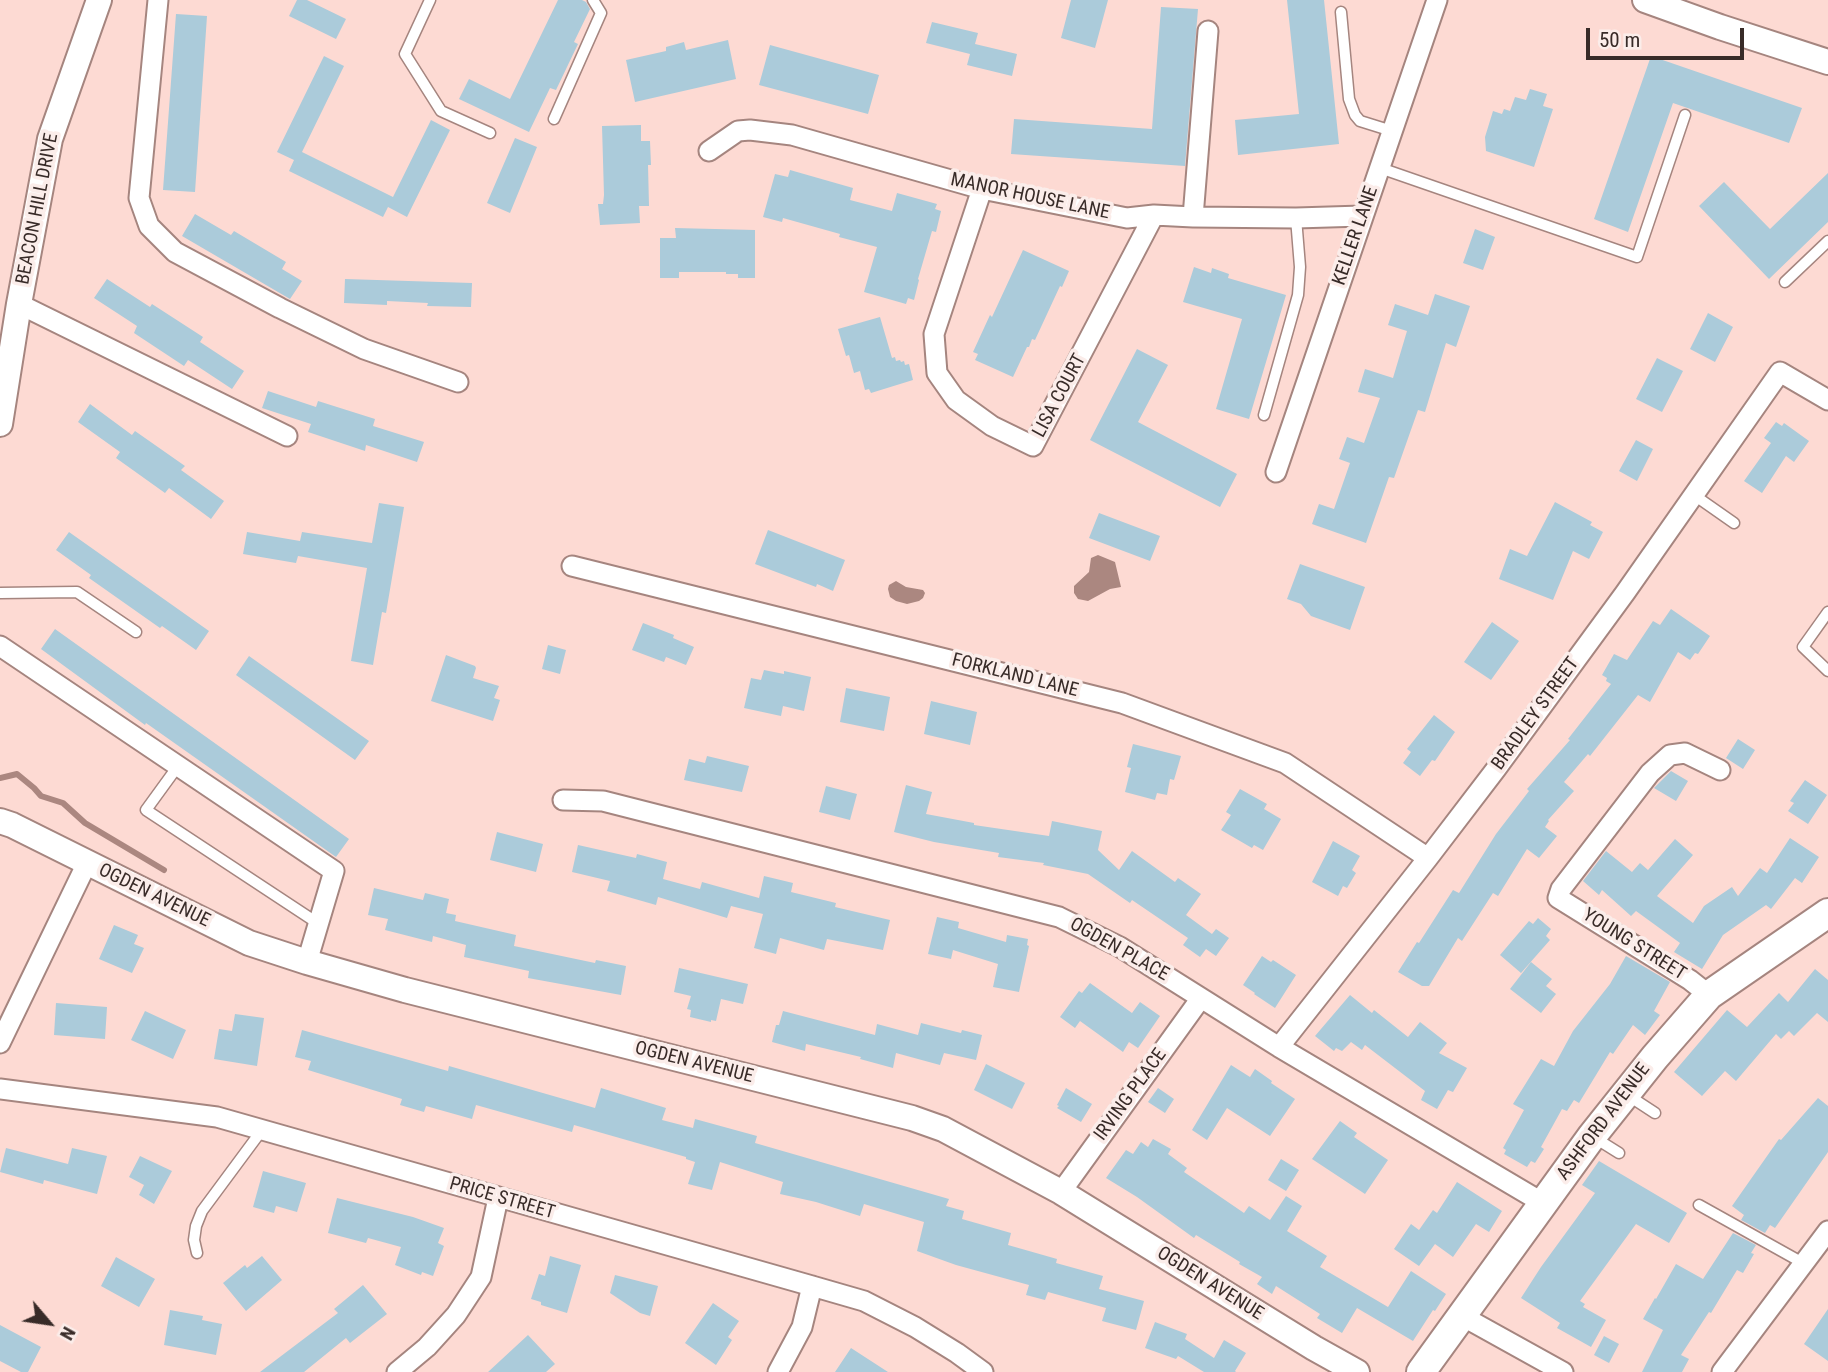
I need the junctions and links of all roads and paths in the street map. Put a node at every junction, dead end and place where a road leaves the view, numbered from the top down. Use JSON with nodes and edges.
{"nodes":[{"id":1,"x":99,"y":0,"type":"edge"},
{"id":2,"x":158,"y":0,"type":"edge"},
{"id":3,"x":430,"y":0,"type":"edge"},
{"id":4,"x":593,"y":0,"type":"edge"},
{"id":5,"x":1437,"y":0,"type":"edge"},
{"id":6,"x":1645,"y":0,"type":"edge"},
{"id":7,"x":1340,"y":12,"type":"dead end"},
{"id":8,"x":1208,"y":31,"type":"dead end"},
{"id":9,"x":1828,"y":62,"type":"edge"},
{"id":10,"x":1685,"y":115,"type":"dead end"},
{"id":11,"x":554,"y":119,"type":"dead end"},
{"id":12,"x":1392,"y":131,"type":"junction"},
{"id":13,"x":491,"y":134,"type":"dead end"},
{"id":14,"x":709,"y":151,"type":"dead end"},
{"id":15,"x":1380,"y":168,"type":"junction"},
{"id":16,"x":982,"y":189,"type":"junction"},
{"id":17,"x":1154,"y":215,"type":"junction"},
{"id":18,"x":1362,"y":216,"type":"junction"},
{"id":19,"x":1193,"y":217,"type":"junction"},
{"id":20,"x":1296,"y":218,"type":"junction"},
{"id":21,"x":1828,"y":241,"type":"edge"},
{"id":22,"x":1784,"y":282,"type":"dead end"},
{"id":23,"x":19,"y":304,"type":"junction"},
{"id":24,"x":458,"y":382,"type":"dead end"},
{"id":25,"x":1828,"y":400,"type":"edge"},
{"id":26,"x":1,"y":410,"type":"edge"},
{"id":27,"x":1264,"y":415,"type":"dead end"},
{"id":28,"x":287,"y":436,"type":"dead end"},
{"id":29,"x":1276,"y":472,"type":"dead end"},
{"id":30,"x":1694,"y":495,"type":"junction"},
{"id":31,"x":1734,"y":523,"type":"dead end"},
{"id":32,"x":572,"y":566,"type":"dead end"},
{"id":33,"x":0,"y":593,"type":"edge"},
{"id":34,"x":1828,"y":612,"type":"edge"},
{"id":35,"x":136,"y":632,"type":"dead end"},
{"id":36,"x":0,"y":646,"type":"edge"},
{"id":37,"x":1828,"y":671,"type":"edge"},
{"id":38,"x":178,"y":766,"type":"junction"},
{"id":39,"x":1720,"y":770,"type":"dead end"},
{"id":40,"x":563,"y":800,"type":"dead end"},
{"id":41,"x":0,"y":821,"type":"edge"},
{"id":42,"x":1428,"y":858,"type":"junction"},
{"id":43,"x":87,"y":863,"type":"junction"},
{"id":44,"x":1828,"y":913,"type":"edge"},
{"id":45,"x":319,"y":924,"type":"junction"},
{"id":46,"x":307,"y":962,"type":"junction"},
{"id":47,"x":1709,"y":995,"type":"junction"},
{"id":48,"x":1201,"y":998,"type":"junction"},
{"id":49,"x":0,"y":1043,"type":"edge"},
{"id":50,"x":1279,"y":1047,"type":"junction"},
{"id":51,"x":0,"y":1089,"type":"edge"},
{"id":52,"x":1626,"y":1094,"type":"junction"},
{"id":53,"x":1655,"y":1112,"type":"dead end"},
{"id":54,"x":262,"y":1130,"type":"junction"},
{"id":55,"x":1592,"y":1136,"type":"junction"},
{"id":56,"x":1619,"y":1153,"type":"dead end"},
{"id":57,"x":1060,"y":1192,"type":"junction"},
{"id":58,"x":498,"y":1198,"type":"junction"},
{"id":59,"x":1543,"y":1203,"type":"junction"},
{"id":60,"x":1699,"y":1205,"type":"dead end"},
{"id":61,"x":1828,"y":1231,"type":"edge"},
{"id":62,"x":197,"y":1253,"type":"dead end"},
{"id":63,"x":1802,"y":1264,"type":"junction"},
{"id":64,"x":812,"y":1286,"type":"junction"},
{"id":65,"x":1462,"y":1317,"type":"junction"},
{"id":66,"x":397,"y":1372,"type":"edge"},
{"id":67,"x":778,"y":1372,"type":"edge"},
{"id":68,"x":983,"y":1372,"type":"edge"},
{"id":69,"x":1357,"y":1372,"type":"edge"},
{"id":70,"x":1421,"y":1372,"type":"edge"},
{"id":71,"x":1563,"y":1372,"type":"edge"},
{"id":72,"x":1722,"y":1372,"type":"edge"}],
"edges":[{"from":1,"to":23,"type":"street","name":"BEACON HILL DRIVE"},
{"from":2,"to":24,"type":"street"},
{"from":3,"to":13,"type":"lane"},
{"from":4,"to":11,"type":"lane"},
{"from":5,"to":12,"type":"street","name":"KELLER LANE"},
{"from":6,"to":9,"type":"street"},
{"from":7,"to":12,"type":"lane"},
{"from":8,"to":19,"type":"street"},
{"from":10,"to":15,"type":"lane"},
{"from":12,"to":15,"type":"street","name":"KELLER LANE"},
{"from":14,"to":16,"type":"street","name":"MANOR HOUSE LANE"},
{"from":15,"to":18,"type":"street","name":"KELLER LANE"},
{"from":16,"to":17,"type":"street","name":"MANOR HOUSE LANE"},
{"from":16,"to":17,"type":"street","name":"LISA COURT"},
{"from":17,"to":19,"type":"street","name":"MANOR HOUSE LANE"},
{"from":18,"to":20,"type":"street","name":"MANOR HOUSE LANE"},
{"from":18,"to":29,"type":"street","name":"KELLER LANE"},
{"from":19,"to":20,"type":"street","name":"MANOR HOUSE LANE"},
{"from":20,"to":27,"type":"lane"},
{"from":21,"to":22,"type":"lane"},
{"from":23,"to":26,"type":"street","name":"BEACON HILL DRIVE"},
{"from":23,"to":28,"type":"street"},
{"from":25,"to":30,"type":"street","name":"BRADLEY STREET"},
{"from":30,"to":31,"type":"lane"},
{"from":30,"to":42,"type":"street","name":"BRADLEY STREET"},
{"from":32,"to":42,"type":"street","name":"FORKLAND LANE"},
{"from":33,"to":35,"type":"lane"},
{"from":34,"to":37,"type":"lane"},
{"from":36,"to":38,"type":"street"},
{"from":38,"to":45,"type":"street"},
{"from":38,"to":45,"type":"lane"},
{"from":39,"to":47,"type":"street","name":"YOUNG STREET"},
{"from":40,"to":48,"type":"street","name":"OGDEN PLACE"},
{"from":41,"to":43,"type":"street","name":"OGDEN AVENUE"},
{"from":42,"to":50,"type":"street","name":"BRADLEY STREET"},
{"from":43,"to":46,"type":"street","name":"OGDEN AVENUE"},
{"from":43,"to":49,"type":"street"},
{"from":44,"to":47,"type":"main road","name":"ASHFORD AVENUE"},
{"from":45,"to":46,"type":"street"},
{"from":46,"to":57,"type":"street","name":"OGDEN AVENUE"},
{"from":47,"to":52,"type":"main road","name":"ASHFORD AVENUE"},
{"from":48,"to":50,"type":"street","name":"OGDEN PLACE"},
{"from":48,"to":57,"type":"street","name":"IRVING PLACE"},
{"from":50,"to":59,"type":"street","name":"OGDEN PLACE"},
{"from":51,"to":54,"type":"street","name":"PRICE STREET"},
{"from":52,"to":53,"type":"lane"},
{"from":52,"to":55,"type":"main road","name":"ASHFORD AVENUE"},
{"from":54,"to":58,"type":"street","name":"PRICE STREET"},
{"from":54,"to":62,"type":"lane"},
{"from":55,"to":56,"type":"lane"},
{"from":55,"to":59,"type":"main road","name":"ASHFORD AVENUE"},
{"from":57,"to":69,"type":"street","name":"OGDEN AVENUE"},
{"from":58,"to":64,"type":"street","name":"PRICE STREET"},
{"from":58,"to":66,"type":"street"},
{"from":59,"to":65,"type":"main road","name":"ASHFORD AVENUE"},
{"from":60,"to":63,"type":"lane"},
{"from":61,"to":63,"type":"street"},
{"from":63,"to":72,"type":"street"},
{"from":64,"to":67,"type":"street"},
{"from":64,"to":68,"type":"street","name":"PRICE STREET"},
{"from":65,"to":70,"type":"main road","name":"ASHFORD AVENUE"},
{"from":65,"to":71,"type":"street"}]}
